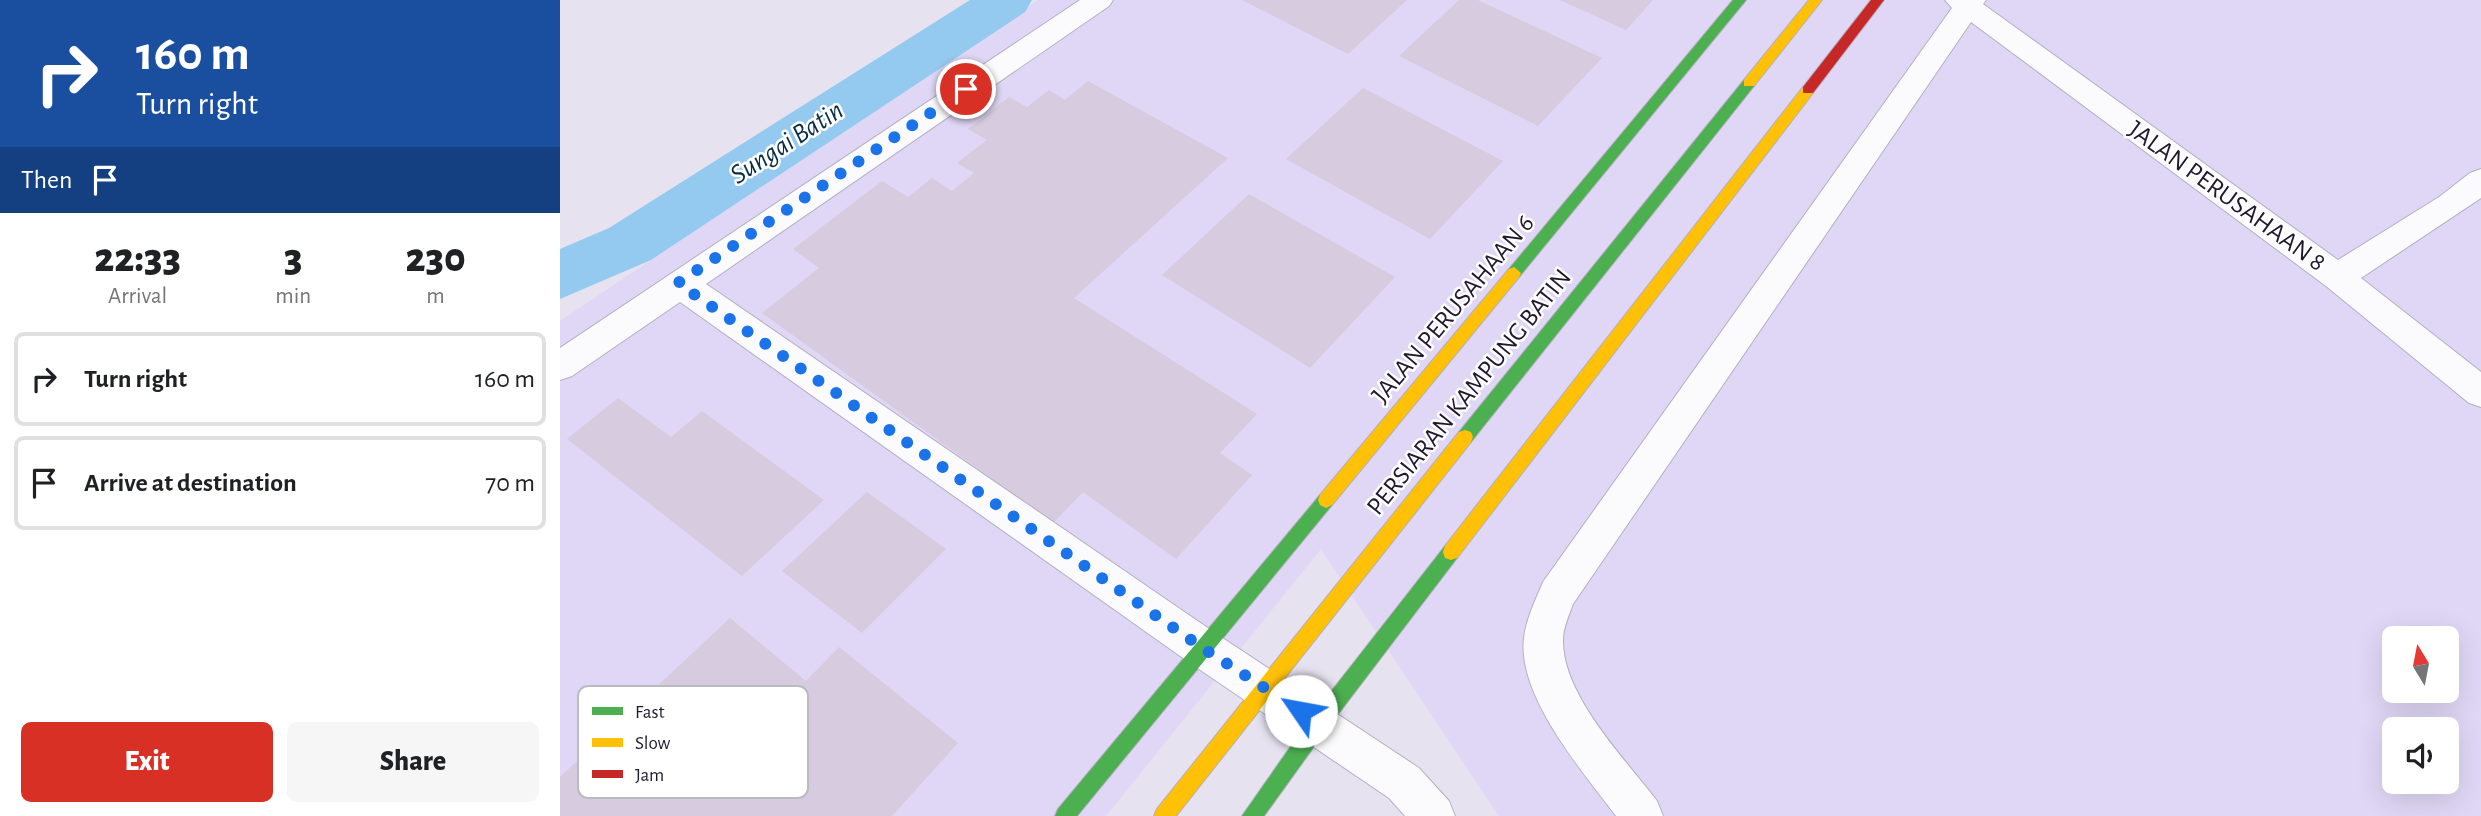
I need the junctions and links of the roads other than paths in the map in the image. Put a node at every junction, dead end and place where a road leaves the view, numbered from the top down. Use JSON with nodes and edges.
{"nodes":[{"id":1,"x":1098,"y":0,"type":"edge"},
{"id":2,"x":1740,"y":0,"type":"edge"},
{"id":3,"x":1815,"y":0,"type":"edge"},
{"id":4,"x":1878,"y":0,"type":"edge"},
{"id":5,"x":1966,"y":2,"type":"edge"},
{"id":6,"x":2481,"y":181,"type":"edge"},
{"id":7,"x":2337,"y":277,"type":"junction"},
{"id":8,"x":678,"y":283,"type":"junction"},
{"id":9,"x":560,"y":366,"type":"edge"},
{"id":10,"x":2481,"y":392,"type":"edge"},
{"id":11,"x":1204,"y":649,"type":"junction"},
{"id":12,"x":1264,"y":687,"type":"junction"},
{"id":13,"x":1319,"y":723,"type":"junction"},
{"id":14,"x":1065,"y":816,"type":"edge"},
{"id":15,"x":1164,"y":816,"type":"edge"},
{"id":16,"x":1252,"y":816,"type":"edge"},
{"id":17,"x":1434,"y":816,"type":"edge"},
{"id":18,"x":1642,"y":816,"type":"edge"}],
"edges":[{"from":1,"to":8,"type":"street"},
{"from":2,"to":11,"type":"street","name":"JALAN PERUSAHAAN 6"},
{"from":3,"to":12,"type":"street","name":"PERSIARAN KAMPUNG BATIN"},
{"from":4,"to":13,"type":"street"},
{"from":5,"to":7,"type":"street","name":"JALAN PERUSAHAAN 8"},
{"from":5,"to":18,"type":"street"},
{"from":6,"to":7,"type":"street"},
{"from":7,"to":10,"type":"street","name":"JALAN PERUSAHAAN 8"},
{"from":8,"to":9,"type":"street"},
{"from":8,"to":11,"type":"street"},
{"from":11,"to":12,"type":"street"},
{"from":11,"to":14,"type":"street","name":"JALAN PERUSAHAAN 6"},
{"from":12,"to":13,"type":"street"},
{"from":12,"to":15,"type":"street","name":"PERSIARAN KAMPUNG BATIN"},
{"from":13,"to":16,"type":"street"},
{"from":13,"to":17,"type":"street"}]}
